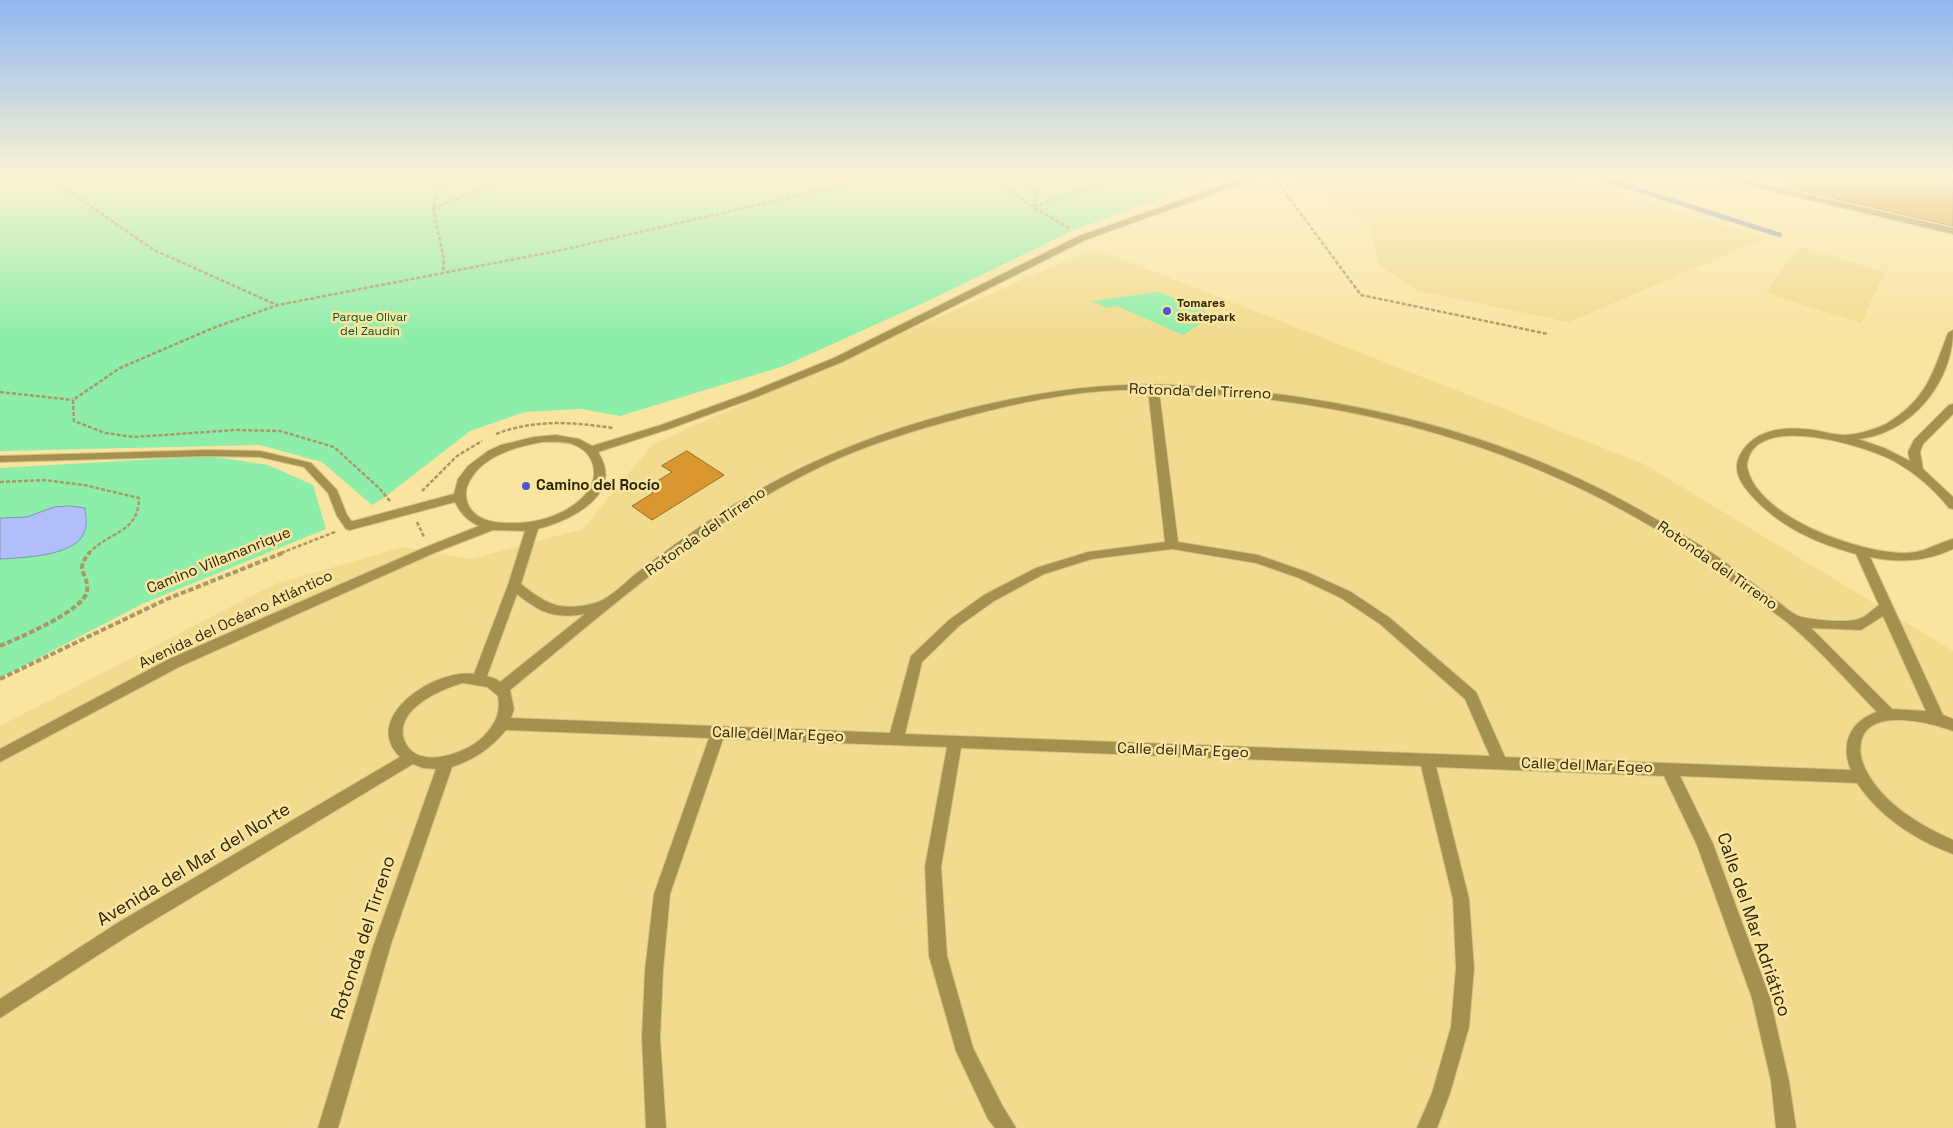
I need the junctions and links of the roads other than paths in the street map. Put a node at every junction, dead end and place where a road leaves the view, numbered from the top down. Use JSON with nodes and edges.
{"nodes":[{"id":1,"x":1100,"y":232,"type":"edge"},
{"id":2,"x":1953,"y":334,"type":"edge"},
{"id":3,"x":1152,"y":387,"type":"junction"},
{"id":4,"x":1953,"y":406,"type":"edge"},
{"id":5,"x":1843,"y":438,"type":"junction"},
{"id":6,"x":591,"y":450,"type":"junction"},
{"id":7,"x":0,"y":458,"type":"edge"},
{"id":8,"x":1916,"y":469,"type":"junction"},
{"id":9,"x":458,"y":497,"type":"junction"},
{"id":10,"x":1953,"y":505,"type":"edge"},
{"id":11,"x":350,"y":526,"type":"joint"},
{"id":12,"x":491,"y":526,"type":"junction"},
{"id":13,"x":533,"y":526,"type":"junction"},
{"id":14,"x":1172,"y":544,"type":"junction"},
{"id":15,"x":1952,"y":545,"type":"edge"},
{"id":16,"x":1861,"y":552,"type":"junction"},
{"id":17,"x":514,"y":585,"type":"junction"},
{"id":18,"x":605,"y":606,"type":"junction"},
{"id":19,"x":1886,"y":607,"type":"junction"},
{"id":20,"x":1794,"y":621,"type":"junction"},
{"id":21,"x":479,"y":678,"type":"junction"},
{"id":22,"x":502,"y":689,"type":"junction"},
{"id":23,"x":1889,"y":715,"type":"junction"},
{"id":24,"x":1937,"y":719,"type":"junction"},
{"id":25,"x":503,"y":724,"type":"junction"},
{"id":26,"x":1953,"y":725,"type":"edge"},
{"id":27,"x":718,"y":733,"type":"junction"},
{"id":28,"x":896,"y":739,"type":"junction"},
{"id":29,"x":955,"y":742,"type":"junction"},
{"id":30,"x":0,"y":756,"type":"edge"},
{"id":31,"x":410,"y":758,"type":"junction"},
{"id":32,"x":1427,"y":760,"type":"junction"},
{"id":33,"x":446,"y":762,"type":"junction"},
{"id":34,"x":1500,"y":763,"type":"junction"},
{"id":35,"x":1669,"y":770,"type":"junction"},
{"id":36,"x":1862,"y":777,"type":"junction"},
{"id":37,"x":1953,"y":847,"type":"edge"},
{"id":38,"x":0,"y":1009,"type":"edge"},
{"id":39,"x":328,"y":1128,"type":"edge"},
{"id":40,"x":656,"y":1128,"type":"edge"},
{"id":41,"x":1006,"y":1128,"type":"edge"},
{"id":42,"x":1427,"y":1128,"type":"edge"},
{"id":43,"x":1786,"y":1128,"type":"edge"}],
"edges":[{"from":1,"to":6,"type":"street"},
{"from":2,"to":5,"type":"street"},
{"from":3,"to":14,"type":"street"},
{"from":3,"to":18,"type":"street","name":"Rotonda del Tirreno"},
{"from":3,"to":20,"type":"street","name":"Rotonda del Tirreno"},
{"from":4,"to":8,"type":"street"},
{"from":5,"to":8,"type":"street"},
{"from":5,"to":16,"type":"street"},
{"from":6,"to":9,"type":"street"},
{"from":6,"to":13,"type":"street"},
{"from":7,"to":11,"type":"lane"},
{"from":8,"to":10,"type":"street"},
{"from":9,"to":11,"type":"street"},
{"from":9,"to":12,"type":"street"},
{"from":12,"to":13,"type":"street"},
{"from":12,"to":30,"type":"street","name":"Avenida del Océano Atlántico"},
{"from":13,"to":17,"type":"street"},
{"from":14,"to":28,"type":"street"},
{"from":14,"to":34,"type":"street"},
{"from":15,"to":16,"type":"street"},
{"from":16,"to":19,"type":"street"},
{"from":17,"to":18,"type":"street"},
{"from":17,"to":21,"type":"street"},
{"from":18,"to":22,"type":"street","name":"Rotonda del Tirreno"},
{"from":19,"to":20,"type":"street"},
{"from":19,"to":24,"type":"street"},
{"from":20,"to":23,"type":"street","name":"Rotonda del Tirreno"},
{"from":21,"to":22,"type":"street"},
{"from":21,"to":31,"type":"street"},
{"from":22,"to":25,"type":"street"},
{"from":23,"to":24,"type":"street"},
{"from":23,"to":36,"type":"street"},
{"from":24,"to":26,"type":"street"},
{"from":25,"to":27,"type":"street","name":"Calle del Mar Egeo"},
{"from":25,"to":33,"type":"street"},
{"from":27,"to":28,"type":"street","name":"Calle del Mar Egeo"},
{"from":27,"to":40,"type":"street"},
{"from":28,"to":29,"type":"street","name":"Calle del Mar Egeo"},
{"from":29,"to":32,"type":"street","name":"Calle del Mar Egeo"},
{"from":29,"to":41,"type":"street"},
{"from":31,"to":33,"type":"street"},
{"from":31,"to":38,"type":"street","name":"Avenida del Mar del Norte"},
{"from":32,"to":34,"type":"street","name":"Calle del Mar Egeo"},
{"from":32,"to":42,"type":"street"},
{"from":33,"to":39,"type":"street","name":"Rotonda del Tirreno"},
{"from":34,"to":35,"type":"street","name":"Calle del Mar Egeo"},
{"from":35,"to":36,"type":"street","name":"Calle del Mar Egeo"},
{"from":35,"to":43,"type":"street","name":"Calle del Mar Adriático"},
{"from":36,"to":37,"type":"street"}]}
